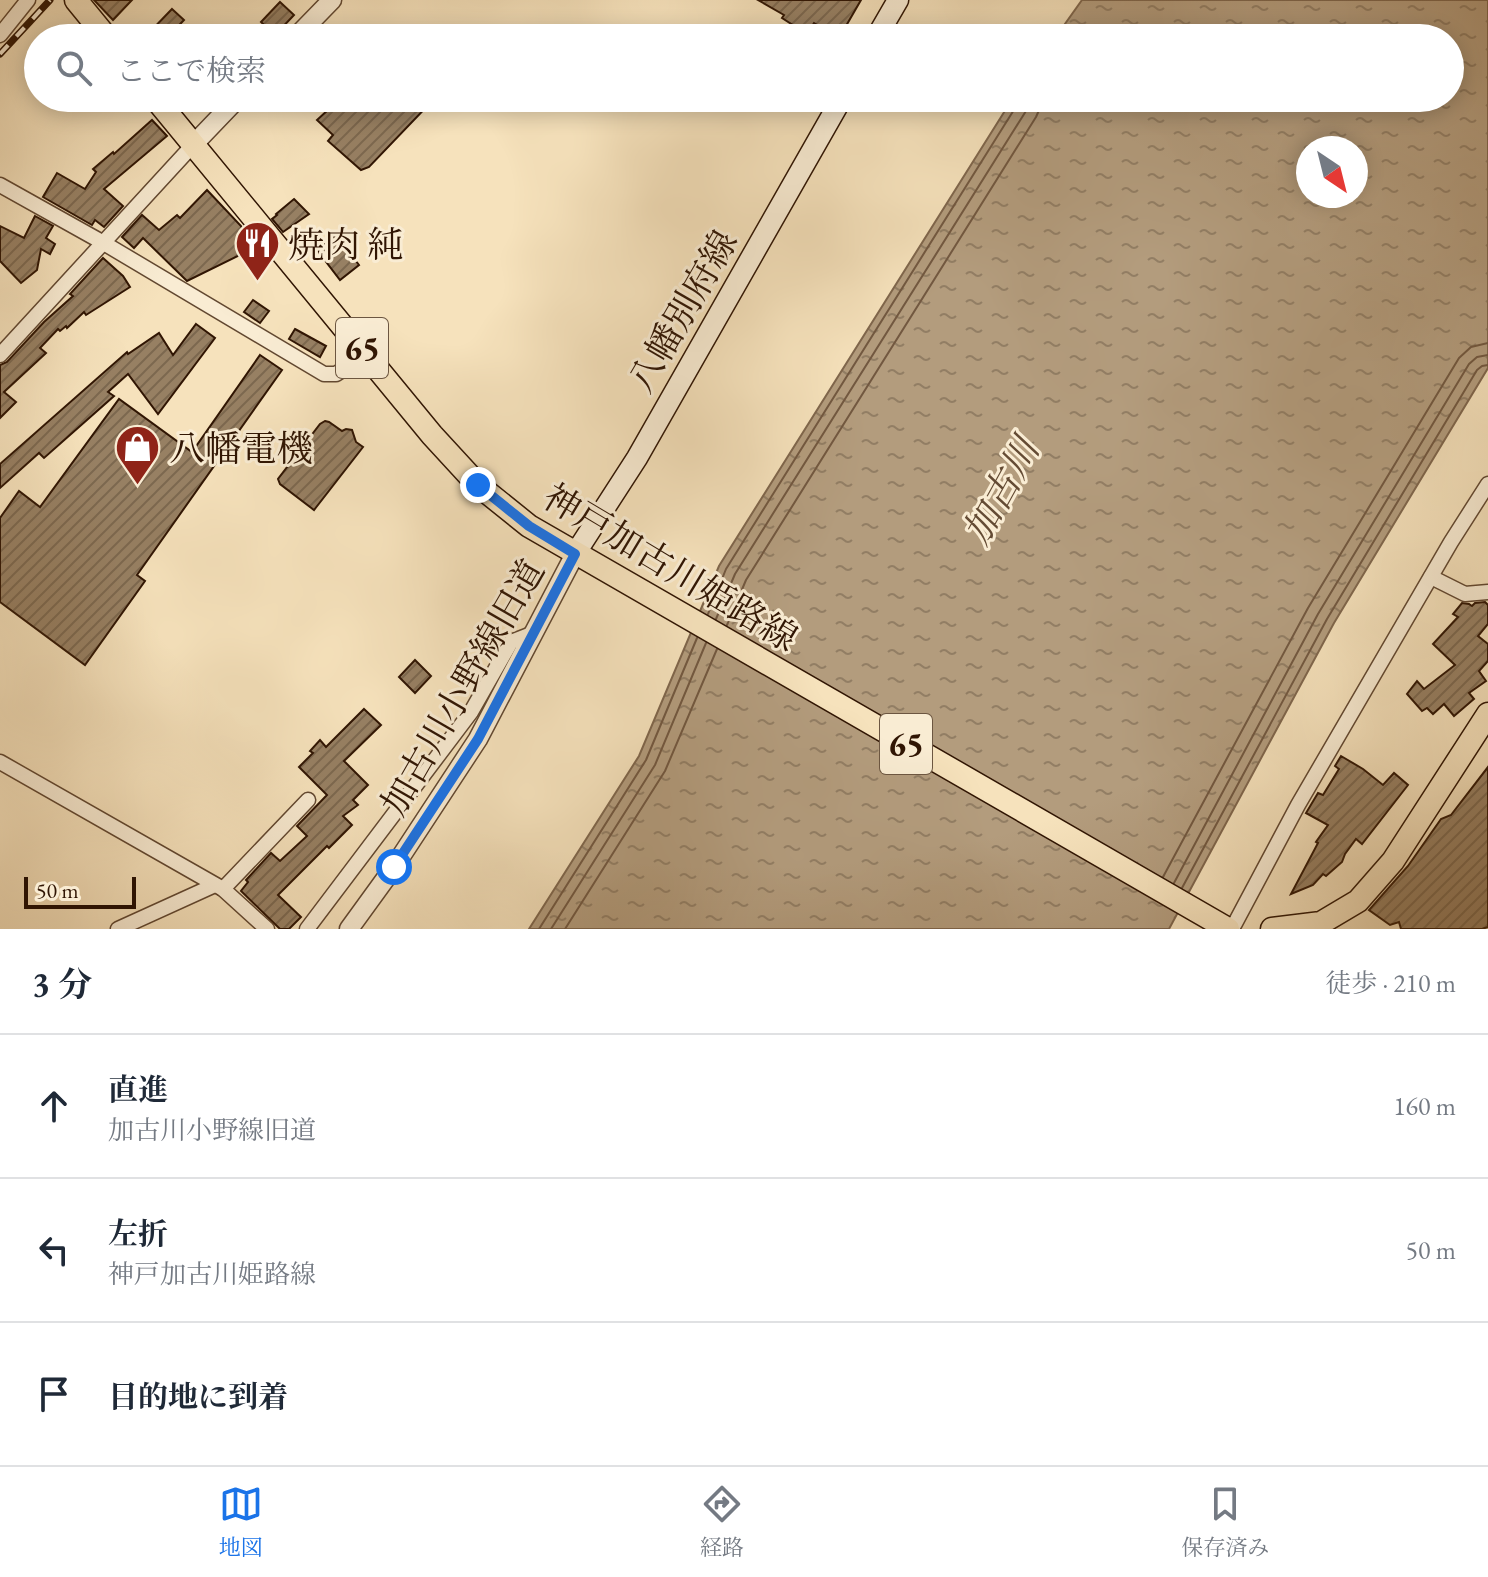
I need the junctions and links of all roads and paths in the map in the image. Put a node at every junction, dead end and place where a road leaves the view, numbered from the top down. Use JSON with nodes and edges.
{"nodes":[{"id":1,"x":28,"y":0,"type":"edge"},
{"id":2,"x":76,"y":0,"type":"edge"},
{"id":3,"x":332,"y":0,"type":"edge"},
{"id":4,"x":898,"y":0,"type":"edge"},
{"id":5,"x":96,"y":24,"type":"edge"},
{"id":6,"x":309,"y":24,"type":"edge"},
{"id":7,"x":884,"y":24,"type":"edge"},
{"id":8,"x":0,"y":35,"type":"edge"},
{"id":9,"x":166,"y":112,"type":"edge"},
{"id":10,"x":225,"y":112,"type":"edge"},
{"id":11,"x":834,"y":112,"type":"edge"},
{"id":12,"x":193,"y":145,"type":"junction"},
{"id":13,"x":0,"y":185,"type":"edge"},
{"id":14,"x":102,"y":242,"type":"junction"},
{"id":15,"x":367,"y":354,"type":"junction"},
{"id":16,"x":0,"y":355,"type":"edge"},
{"id":17,"x":1488,"y":484,"type":"edge"},
{"id":18,"x":575,"y":554,"type":"junction"},
{"id":19,"x":1431,"y":577,"type":"junction"},
{"id":20,"x":1488,"y":592,"type":"edge"},
{"id":21,"x":534,"y":633,"type":"junction"},
{"id":22,"x":1488,"y":714,"type":"edge"},
{"id":23,"x":0,"y":762,"type":"edge"},
{"id":24,"x":308,"y":800,"type":"dead end"},
{"id":25,"x":219,"y":887,"type":"junction"},
{"id":26,"x":1225,"y":926,"type":"edge"},
{"id":27,"x":118,"y":929,"type":"edge"},
{"id":28,"x":267,"y":929,"type":"edge"},
{"id":29,"x":307,"y":929,"type":"edge"},
{"id":30,"x":349,"y":929,"type":"edge"},
{"id":31,"x":1272,"y":929,"type":"edge"}],
"edges":[{"from":1,"to":8,"type":"street"},
{"from":2,"to":5,"type":"main road"},
{"from":3,"to":6,"type":"street"},
{"from":4,"to":7,"type":"main road"},
{"from":9,"to":12,"type":"main road","name":"神戸加古川姫路線","number":"65"},
{"from":10,"to":12,"type":"street"},
{"from":11,"to":18,"type":"main road","name":"八幡別府線"},
{"from":12,"to":14,"type":"street"},
{"from":12,"to":15,"type":"main road","name":"神戸加古川姫路線","number":"65"},
{"from":13,"to":14,"type":"street"},
{"from":14,"to":15,"type":"street"},
{"from":14,"to":16,"type":"street"},
{"from":15,"to":18,"type":"main road","name":"神戸加古川姫路線","number":"65"},
{"from":17,"to":19,"type":"street"},
{"from":18,"to":21,"type":"street","name":"加古川小野線旧道"},
{"from":18,"to":26,"type":"main road","name":"神戸加古川姫路線","number":"65"},
{"from":19,"to":20,"type":"street"},
{"from":19,"to":26,"type":"street"},
{"from":21,"to":29,"type":"street"},
{"from":21,"to":30,"type":"street","name":"加古川小野線旧道"},
{"from":22,"to":31,"type":"main road"},
{"from":23,"to":25,"type":"street"},
{"from":24,"to":25,"type":"street"},
{"from":25,"to":27,"type":"street"},
{"from":25,"to":28,"type":"street"}]}
